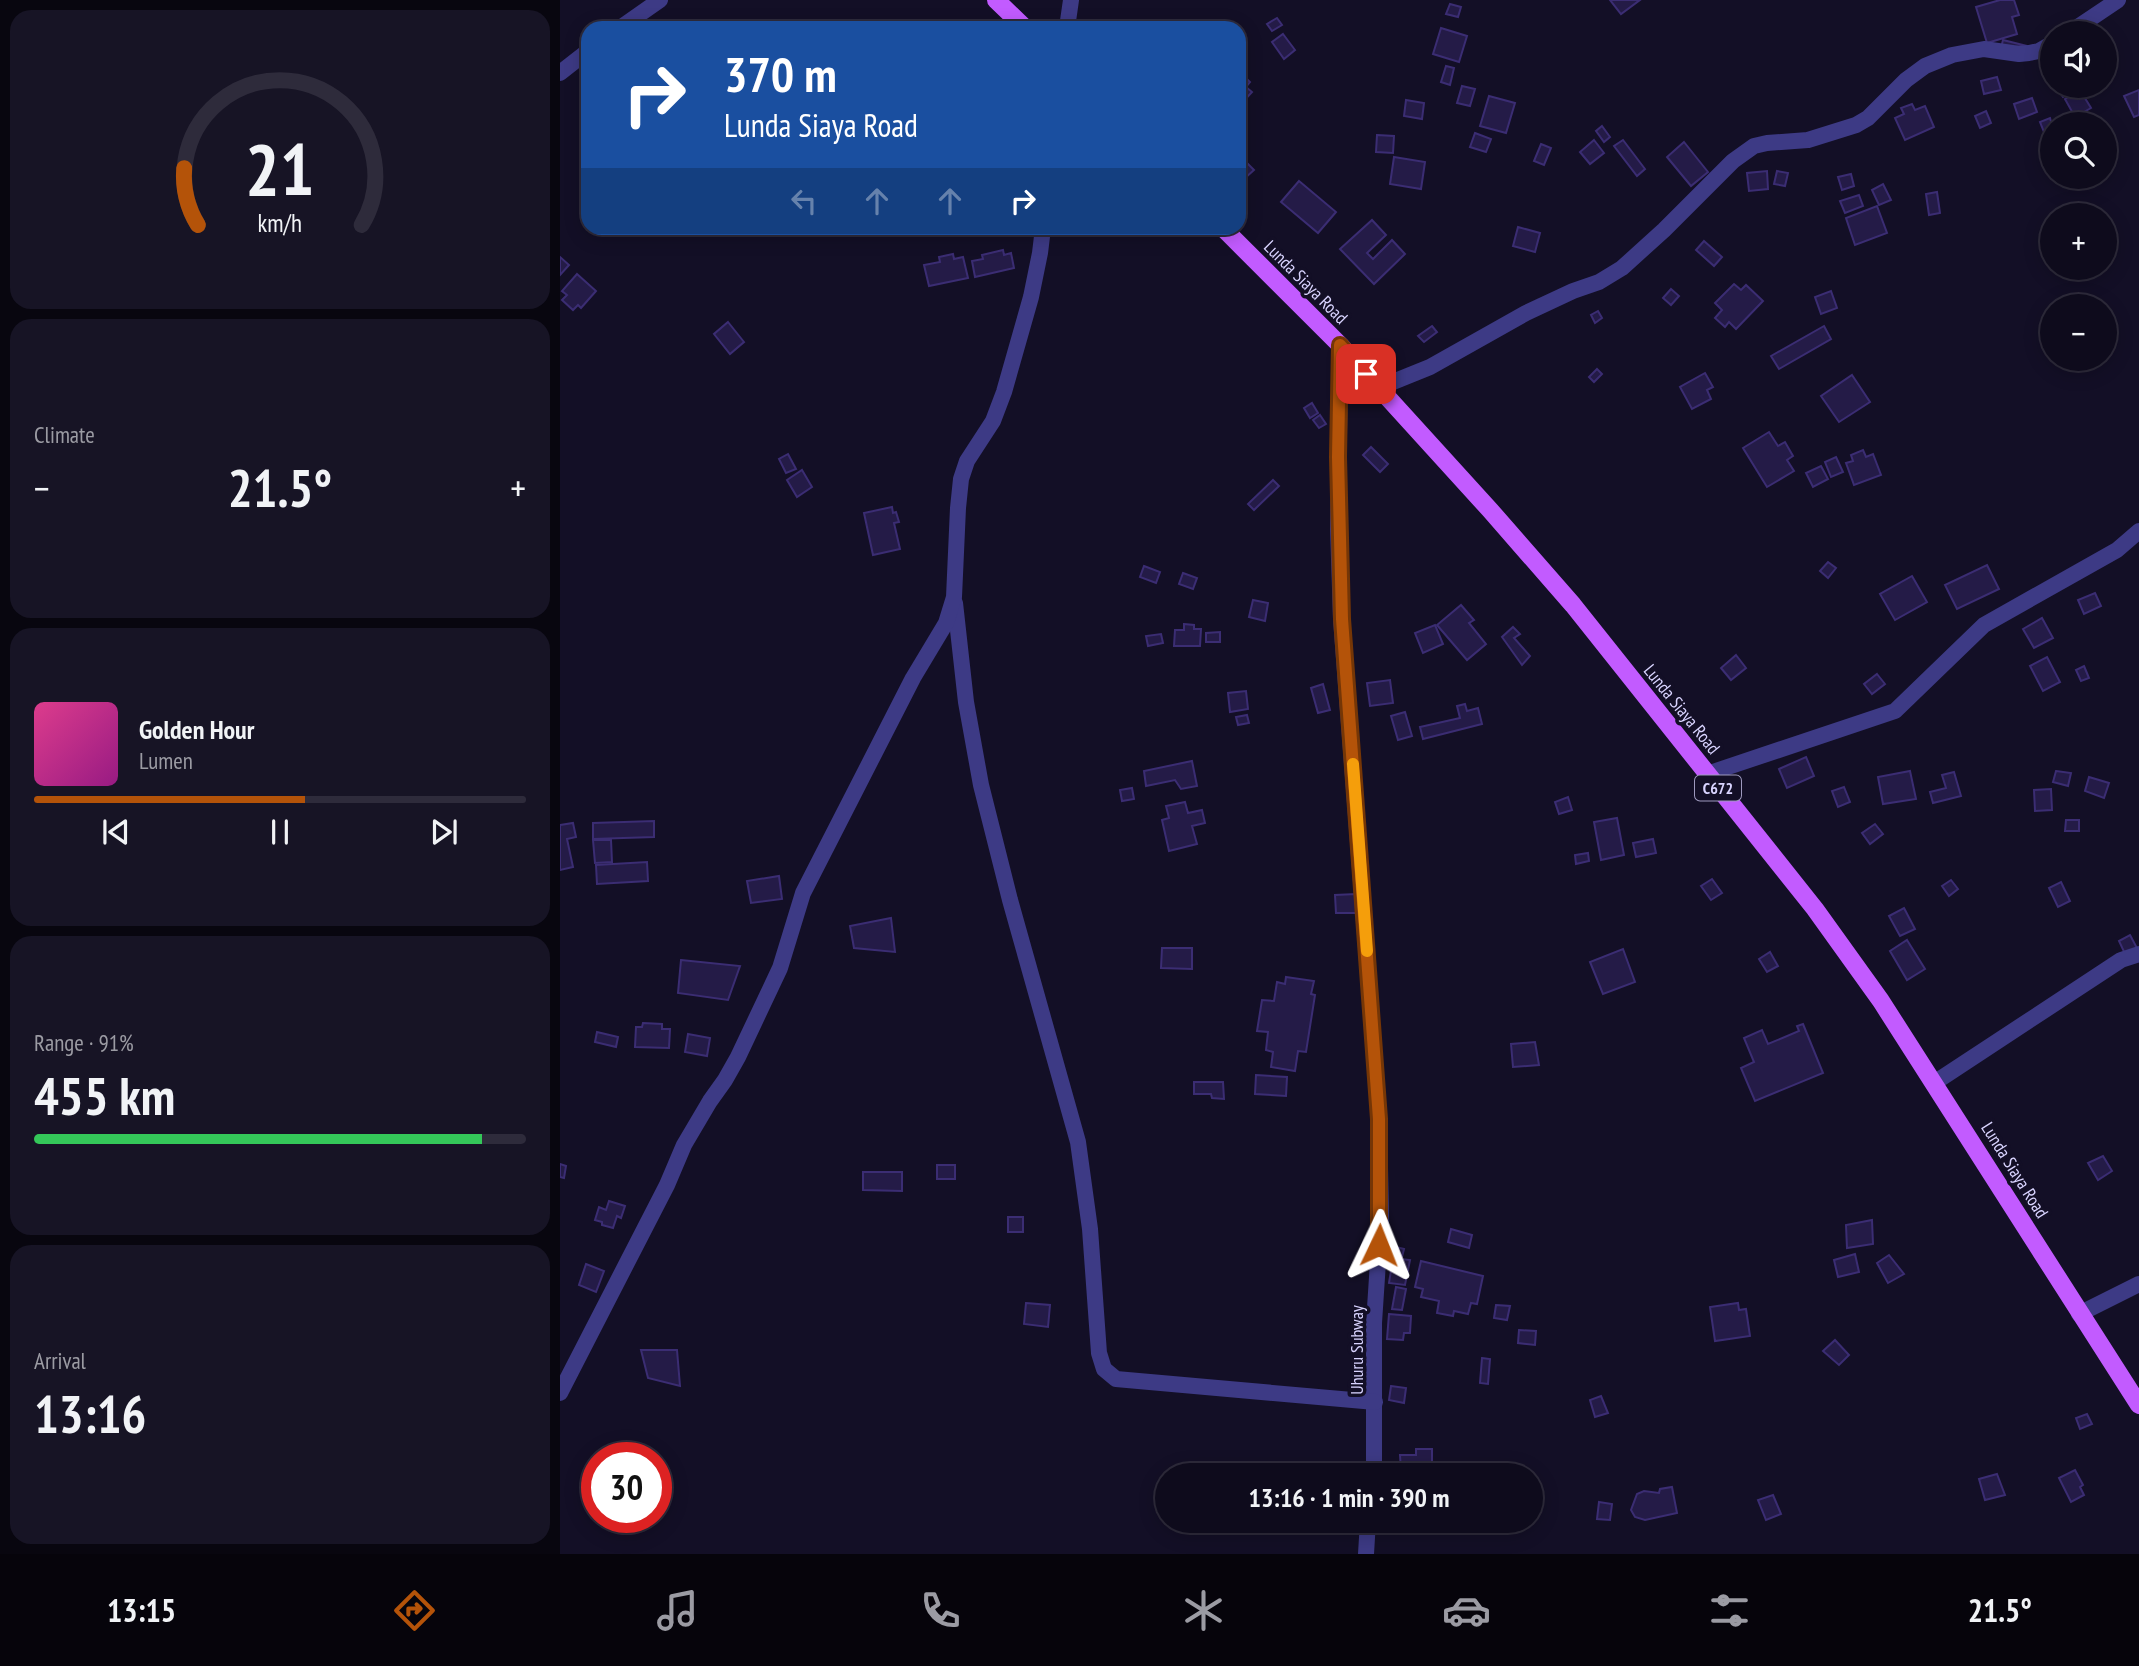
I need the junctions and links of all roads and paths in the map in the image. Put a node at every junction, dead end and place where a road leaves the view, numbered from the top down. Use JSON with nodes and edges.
{"nodes":[{"id":1,"x":660,"y":0,"type":"edge"},
{"id":2,"x":996,"y":0,"type":"edge"},
{"id":3,"x":1071,"y":0,"type":"edge"},
{"id":4,"x":2118,"y":0,"type":"edge"},
{"id":5,"x":630,"y":21,"type":"edge"},
{"id":6,"x":1018,"y":21,"type":"edge"},
{"id":7,"x":1069,"y":21,"type":"edge"},
{"id":8,"x":2087,"y":21,"type":"edge"},
{"id":9,"x":2040,"y":50,"type":"edge"},
{"id":10,"x":581,"y":56,"type":"edge"},
{"id":11,"x":560,"y":73,"type":"edge"},
{"id":12,"x":1043,"y":235,"type":"edge"},
{"id":13,"x":1230,"y":235,"type":"edge"},
{"id":14,"x":1340,"y":345,"type":"junction"},
{"id":15,"x":1378,"y":388,"type":"junction"},
{"id":16,"x":2139,"y":531,"type":"edge"},
{"id":17,"x":954,"y":597,"type":"junction"},
{"id":18,"x":1707,"y":774,"type":"junction"},
{"id":19,"x":2139,"y":954,"type":"edge"},
{"id":20,"x":1934,"y":1083,"type":"junction"},
{"id":21,"x":2139,"y":1284,"type":"edge"},
{"id":22,"x":2079,"y":1314,"type":"junction"},
{"id":23,"x":560,"y":1394,"type":"edge"},
{"id":24,"x":1375,"y":1402,"type":"junction"},
{"id":25,"x":2139,"y":1405,"type":"edge"},
{"id":26,"x":1374,"y":1463,"type":"edge"},
{"id":27,"x":1367,"y":1533,"type":"edge"},
{"id":28,"x":1366,"y":1554,"type":"edge"}],
"edges":[{"from":1,"to":5,"type":"street"},
{"from":2,"to":6,"type":"main road"},
{"from":3,"to":7,"type":"street"},
{"from":4,"to":8,"type":"street"},
{"from":9,"to":15,"type":"street"},
{"from":10,"to":11,"type":"street"},
{"from":12,"to":17,"type":"street"},
{"from":13,"to":14,"type":"main road","name":"Lunda Siaya Road","number":"C672"},
{"from":14,"to":15,"type":"main road","name":"Lunda Siaya Road","number":"C672"},
{"from":14,"to":24,"type":"street","name":"Uhuru Subway"},
{"from":15,"to":18,"type":"main road","name":"Lunda Siaya Road","number":"C672"},
{"from":16,"to":18,"type":"street"},
{"from":17,"to":23,"type":"street"},
{"from":17,"to":24,"type":"street"},
{"from":18,"to":20,"type":"main road","name":"Lunda Siaya Road","number":"C672"},
{"from":19,"to":20,"type":"street"},
{"from":20,"to":22,"type":"main road","name":"Lunda Siaya Road","number":"C672"},
{"from":21,"to":22,"type":"street"},
{"from":22,"to":25,"type":"main road","name":"Lunda Siaya Road","number":"C672"},
{"from":24,"to":26,"type":"street","name":"Uhuru Subway"},
{"from":27,"to":28,"type":"street"}]}
